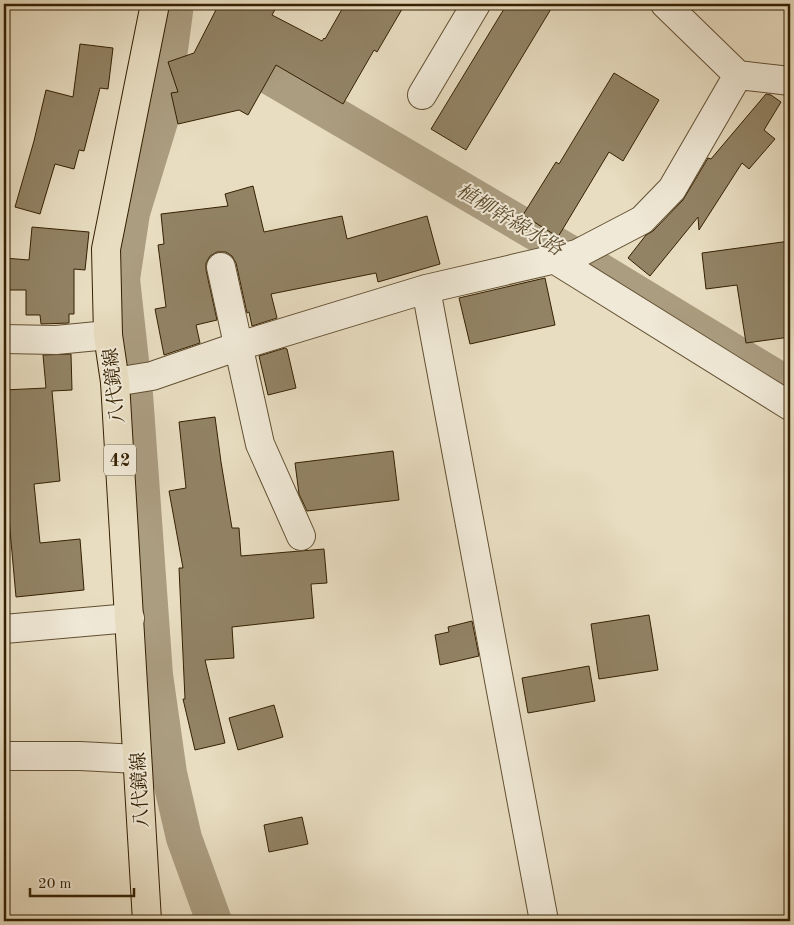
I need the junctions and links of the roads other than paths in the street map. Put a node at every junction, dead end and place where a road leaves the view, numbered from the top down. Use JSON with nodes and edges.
{"nodes":[{"id":1,"x":155,"y":4,"type":"edge"},
{"id":2,"x":476,"y":4,"type":"edge"},
{"id":3,"x":665,"y":4,"type":"edge"},
{"id":4,"x":738,"y":75,"type":"junction"},
{"id":5,"x":790,"y":81,"type":"edge"},
{"id":6,"x":422,"y":95,"type":"dead end"},
{"id":7,"x":554,"y":259,"type":"junction"},
{"id":8,"x":221,"y":267,"type":"dead end"},
{"id":9,"x":426,"y":289,"type":"junction"},
{"id":10,"x":108,"y":336,"type":"junction"},
{"id":11,"x":4,"y":339,"type":"edge"},
{"id":12,"x":239,"y":346,"type":"junction"},
{"id":13,"x":115,"y":382,"type":"junction"},
{"id":14,"x":790,"y":406,"type":"edge"},
{"id":15,"x":301,"y":536,"type":"dead end"},
{"id":16,"x":130,"y":618,"type":"junction"},
{"id":17,"x":4,"y":629,"type":"edge"},
{"id":18,"x":4,"y":756,"type":"edge"},
{"id":19,"x":137,"y":759,"type":"junction"},
{"id":20,"x":147,"y":921,"type":"edge"},
{"id":21,"x":544,"y":921,"type":"edge"}],
"edges":[{"from":1,"to":10,"type":"main road","name":"八代鏡線","number":"42"},
{"from":2,"to":6,"type":"street"},
{"from":3,"to":4,"type":"street"},
{"from":4,"to":5,"type":"street"},
{"from":4,"to":7,"type":"street"},
{"from":7,"to":9,"type":"street"},
{"from":7,"to":14,"type":"street"},
{"from":8,"to":12,"type":"street"},
{"from":9,"to":12,"type":"street"},
{"from":9,"to":21,"type":"street"},
{"from":10,"to":11,"type":"street"},
{"from":10,"to":13,"type":"main road","name":"八代鏡線","number":"42"},
{"from":12,"to":13,"type":"street"},
{"from":12,"to":15,"type":"street"},
{"from":13,"to":16,"type":"main road","name":"八代鏡線","number":"42"},
{"from":16,"to":17,"type":"street"},
{"from":16,"to":19,"type":"main road","name":"八代鏡線","number":"42"},
{"from":18,"to":19,"type":"street"},
{"from":19,"to":20,"type":"main road","name":"八代鏡線","number":"42"}]}
